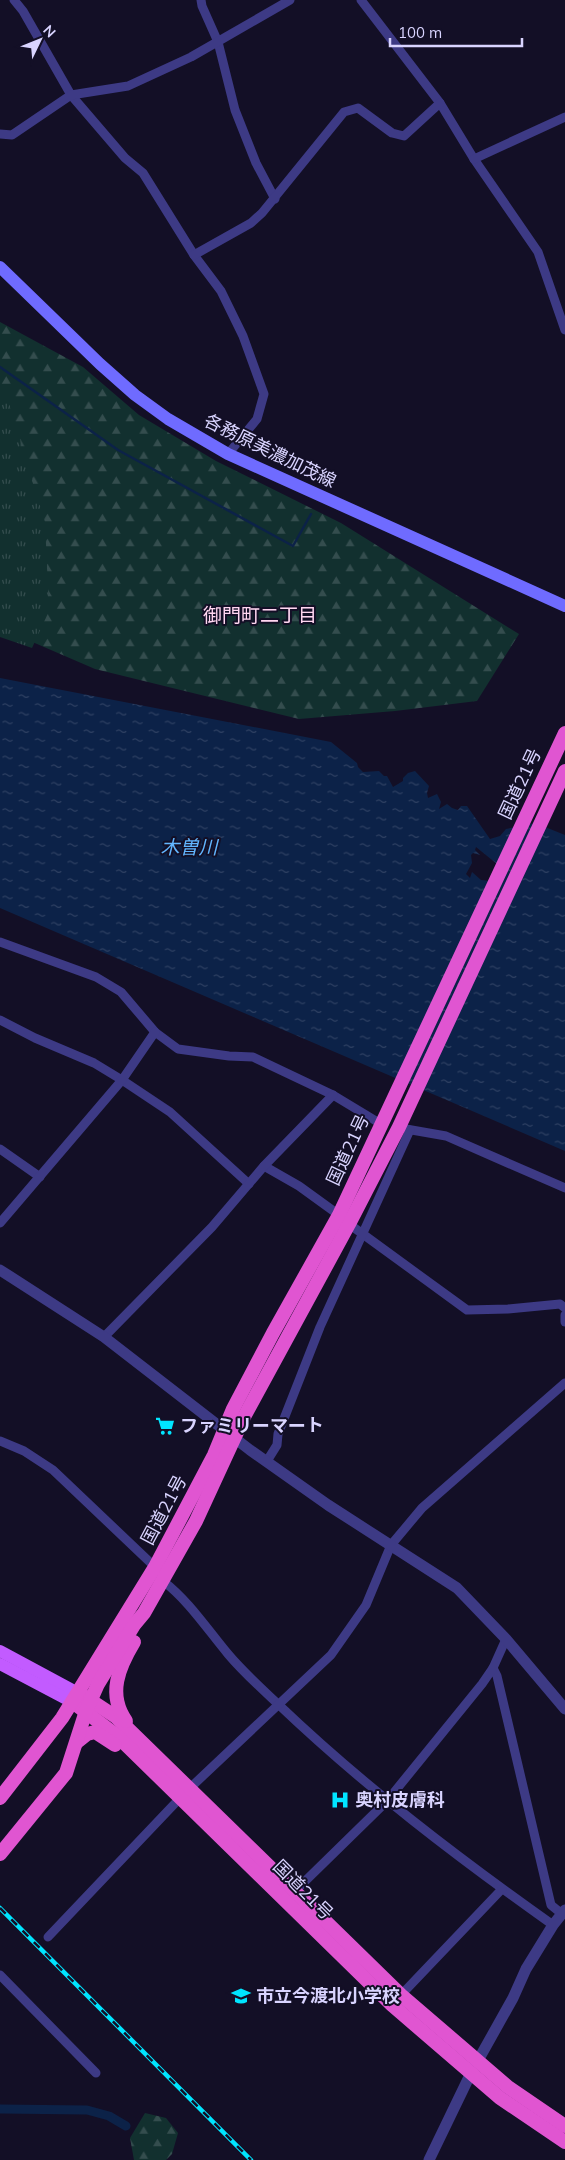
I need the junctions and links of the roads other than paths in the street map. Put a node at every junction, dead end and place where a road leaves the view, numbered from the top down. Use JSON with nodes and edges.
{"nodes":[{"id":1,"x":14,"y":0,"type":"edge"},
{"id":2,"x":201,"y":0,"type":"edge"},
{"id":3,"x":290,"y":0,"type":"edge"},
{"id":4,"x":361,"y":0,"type":"edge"},
{"id":5,"x":218,"y":42,"type":"junction"},
{"id":6,"x":71,"y":95,"type":"junction"},
{"id":7,"x":440,"y":102,"type":"junction"},
{"id":8,"x":565,"y":117,"type":"edge"},
{"id":9,"x":0,"y":134,"type":"edge"},
{"id":10,"x":474,"y":159,"type":"junction"},
{"id":11,"x":275,"y":199,"type":"junction"},
{"id":12,"x":194,"y":255,"type":"junction"},
{"id":13,"x":0,"y":267,"type":"edge"},
{"id":14,"x":565,"y":330,"type":"edge"},
{"id":15,"x":228,"y":454,"type":"junction"},
{"id":16,"x":565,"y":606,"type":"edge"},
{"id":17,"x":565,"y":733,"type":"edge"},
{"id":18,"x":565,"y":771,"type":"edge"},
{"id":19,"x":0,"y":942,"type":"edge"},
{"id":20,"x":0,"y":1020,"type":"edge"},
{"id":21,"x":155,"y":1032,"type":"junction"},
{"id":22,"x":122,"y":1080,"type":"junction"},
{"id":23,"x":333,"y":1095,"type":"junction"},
{"id":24,"x":381,"y":1124,"type":"junction"},
{"id":25,"x":404,"y":1124,"type":"junction"},
{"id":26,"x":0,"y":1148,"type":"edge"},
{"id":27,"x":264,"y":1166,"type":"junction"},
{"id":28,"x":40,"y":1176,"type":"junction"},
{"id":29,"x":249,"y":1184,"type":"junction"},
{"id":30,"x":565,"y":1188,"type":"edge"},
{"id":31,"x":338,"y":1215,"type":"junction"},
{"id":32,"x":0,"y":1223,"type":"edge"},
{"id":33,"x":349,"y":1224,"type":"junction"},
{"id":34,"x":362,"y":1233,"type":"junction"},
{"id":35,"x":0,"y":1270,"type":"edge"},
{"id":36,"x":565,"y":1308,"type":"edge"},
{"id":37,"x":565,"y":1315,"type":"edge"},
{"id":38,"x":565,"y":1322,"type":"edge"},
{"id":39,"x":104,"y":1337,"type":"junction"},
{"id":40,"x":565,"y":1383,"type":"edge"},
{"id":41,"x":230,"y":1433,"type":"junction"},
{"id":42,"x":0,"y":1441,"type":"edge"},
{"id":43,"x":266,"y":1461,"type":"junction"},
{"id":44,"x":391,"y":1545,"type":"junction"},
{"id":45,"x":155,"y":1567,"type":"junction"},
{"id":46,"x":163,"y":1581,"type":"junction"},
{"id":47,"x":144,"y":1613,"type":"junction"},
{"id":48,"x":506,"y":1639,"type":"junction"},
{"id":49,"x":0,"y":1651,"type":"edge"},
{"id":50,"x":0,"y":1664,"type":"edge"},
{"id":51,"x":492,"y":1668,"type":"junction"},
{"id":52,"x":75,"y":1698,"type":"junction"},
{"id":53,"x":89,"y":1705,"type":"junction"},
{"id":54,"x":279,"y":1705,"type":"junction"},
{"id":55,"x":565,"y":1709,"type":"edge"},
{"id":56,"x":77,"y":1742,"type":"junction"},
{"id":57,"x":164,"y":1763,"type":"junction"},
{"id":58,"x":161,"y":1779,"type":"junction"},
{"id":59,"x":186,"y":1793,"type":"junction"},
{"id":60,"x":0,"y":1798,"type":"edge"},
{"id":61,"x":387,"y":1801,"type":"junction"},
{"id":62,"x":0,"y":1854,"type":"edge"},
{"id":63,"x":502,"y":1889,"type":"junction"},
{"id":64,"x":295,"y":1891,"type":"junction"},
{"id":65,"x":563,"y":1912,"type":"edge"},
{"id":66,"x":553,"y":1925,"type":"junction"},
{"id":67,"x":48,"y":1937,"type":"dead end"},
{"id":68,"x":0,"y":1975,"type":"edge"},
{"id":69,"x":401,"y":1995,"type":"junction"},
{"id":70,"x":478,"y":2061,"type":"junction"},
{"id":71,"x":96,"y":2073,"type":"dead end"},
{"id":72,"x":471,"y":2073,"type":"junction"},
{"id":73,"x":565,"y":2126,"type":"edge"},
{"id":74,"x":565,"y":2142,"type":"edge"},
{"id":75,"x":429,"y":2160,"type":"edge"}],
"edges":[{"from":1,"to":6,"type":"street"},
{"from":2,"to":5,"type":"street"},
{"from":3,"to":5,"type":"street"},
{"from":4,"to":7,"type":"street"},
{"from":5,"to":6,"type":"street"},
{"from":5,"to":11,"type":"street"},
{"from":6,"to":9,"type":"street"},
{"from":6,"to":12,"type":"street"},
{"from":7,"to":10,"type":"street"},
{"from":7,"to":11,"type":"street"},
{"from":8,"to":10,"type":"street"},
{"from":10,"to":14,"type":"street"},
{"from":11,"to":12,"type":"street"},
{"from":12,"to":15,"type":"street"},
{"from":13,"to":15,"type":"main road","name":"各務原美濃加茂線"},
{"from":15,"to":16,"type":"main road","name":"各務原美濃加茂線"},
{"from":17,"to":24,"type":"highway","name":"国道21号"},
{"from":18,"to":25,"type":"highway","name":"国道21号"},
{"from":19,"to":21,"type":"street"},
{"from":20,"to":22,"type":"street"},
{"from":21,"to":22,"type":"street"},
{"from":21,"to":23,"type":"street"},
{"from":22,"to":28,"type":"street"},
{"from":22,"to":29,"type":"street"},
{"from":23,"to":24,"type":"street"},
{"from":23,"to":27,"type":"street"},
{"from":24,"to":31,"type":"highway","name":"国道21号"},
{"from":25,"to":30,"type":"street"},
{"from":25,"to":33,"type":"highway","name":"国道21号"},
{"from":25,"to":34,"type":"street"},
{"from":26,"to":28,"type":"street"},
{"from":27,"to":29,"type":"street"},
{"from":27,"to":31,"type":"street"},
{"from":28,"to":32,"type":"street"},
{"from":29,"to":39,"type":"street"},
{"from":31,"to":41,"type":"highway","name":"国道21号"},
{"from":33,"to":34,"type":"street"},
{"from":33,"to":41,"type":"highway","name":"国道21号"},
{"from":34,"to":36,"type":"street"},
{"from":34,"to":43,"type":"street"},
{"from":35,"to":39,"type":"street"},
{"from":37,"to":38,"type":"street"},
{"from":39,"to":41,"type":"street"},
{"from":40,"to":44,"type":"street"},
{"from":41,"to":43,"type":"street"},
{"from":41,"to":45,"type":"highway","name":"国道21号"},
{"from":41,"to":46,"type":"highway","name":"国道21号"},
{"from":42,"to":45,"type":"street"},
{"from":43,"to":44,"type":"street"},
{"from":44,"to":48,"type":"street"},
{"from":44,"to":54,"type":"street"},
{"from":45,"to":52,"type":"highway","name":"国道21号"},
{"from":46,"to":47,"type":"highway","name":"国道21号"},
{"from":46,"to":54,"type":"street"},
{"from":47,"to":53,"type":"highway","name":"国道21号"},
{"from":47,"to":57,"type":"highway"},
{"from":48,"to":51,"type":"street"},
{"from":48,"to":55,"type":"street"},
{"from":49,"to":52,"type":"main road"},
{"from":50,"to":52,"type":"main road"},
{"from":51,"to":61,"type":"street"},
{"from":51,"to":65,"type":"street"},
{"from":52,"to":53,"type":"highway","name":"国道21号"},
{"from":52,"to":60,"type":"highway"},
{"from":53,"to":56,"type":"highway"},
{"from":53,"to":57,"type":"highway","name":"国道21号"},
{"from":53,"to":58,"type":"highway","name":"国道21号"},
{"from":54,"to":59,"type":"street"},
{"from":54,"to":61,"type":"street"},
{"from":56,"to":58,"type":"highway"},
{"from":56,"to":62,"type":"highway"},
{"from":57,"to":59,"type":"highway","name":"国道21号"},
{"from":58,"to":59,"type":"highway","name":"国道21号"},
{"from":59,"to":64,"type":"highway","name":"国道21号"},
{"from":59,"to":67,"type":"street"},
{"from":59,"to":72,"type":"highway","name":"国道21号"},
{"from":61,"to":63,"type":"street"},
{"from":61,"to":64,"type":"street"},
{"from":63,"to":66,"type":"street"},
{"from":63,"to":69,"type":"street"},
{"from":64,"to":69,"type":"highway","name":"国道21号"},
{"from":65,"to":66,"type":"street"},
{"from":66,"to":70,"type":"street"},
{"from":68,"to":71,"type":"street"},
{"from":69,"to":70,"type":"highway","name":"国道21号"},
{"from":70,"to":72,"type":"street"},
{"from":70,"to":73,"type":"highway","name":"国道21号"},
{"from":72,"to":74,"type":"highway","name":"国道21号"},
{"from":72,"to":75,"type":"street"}]}
